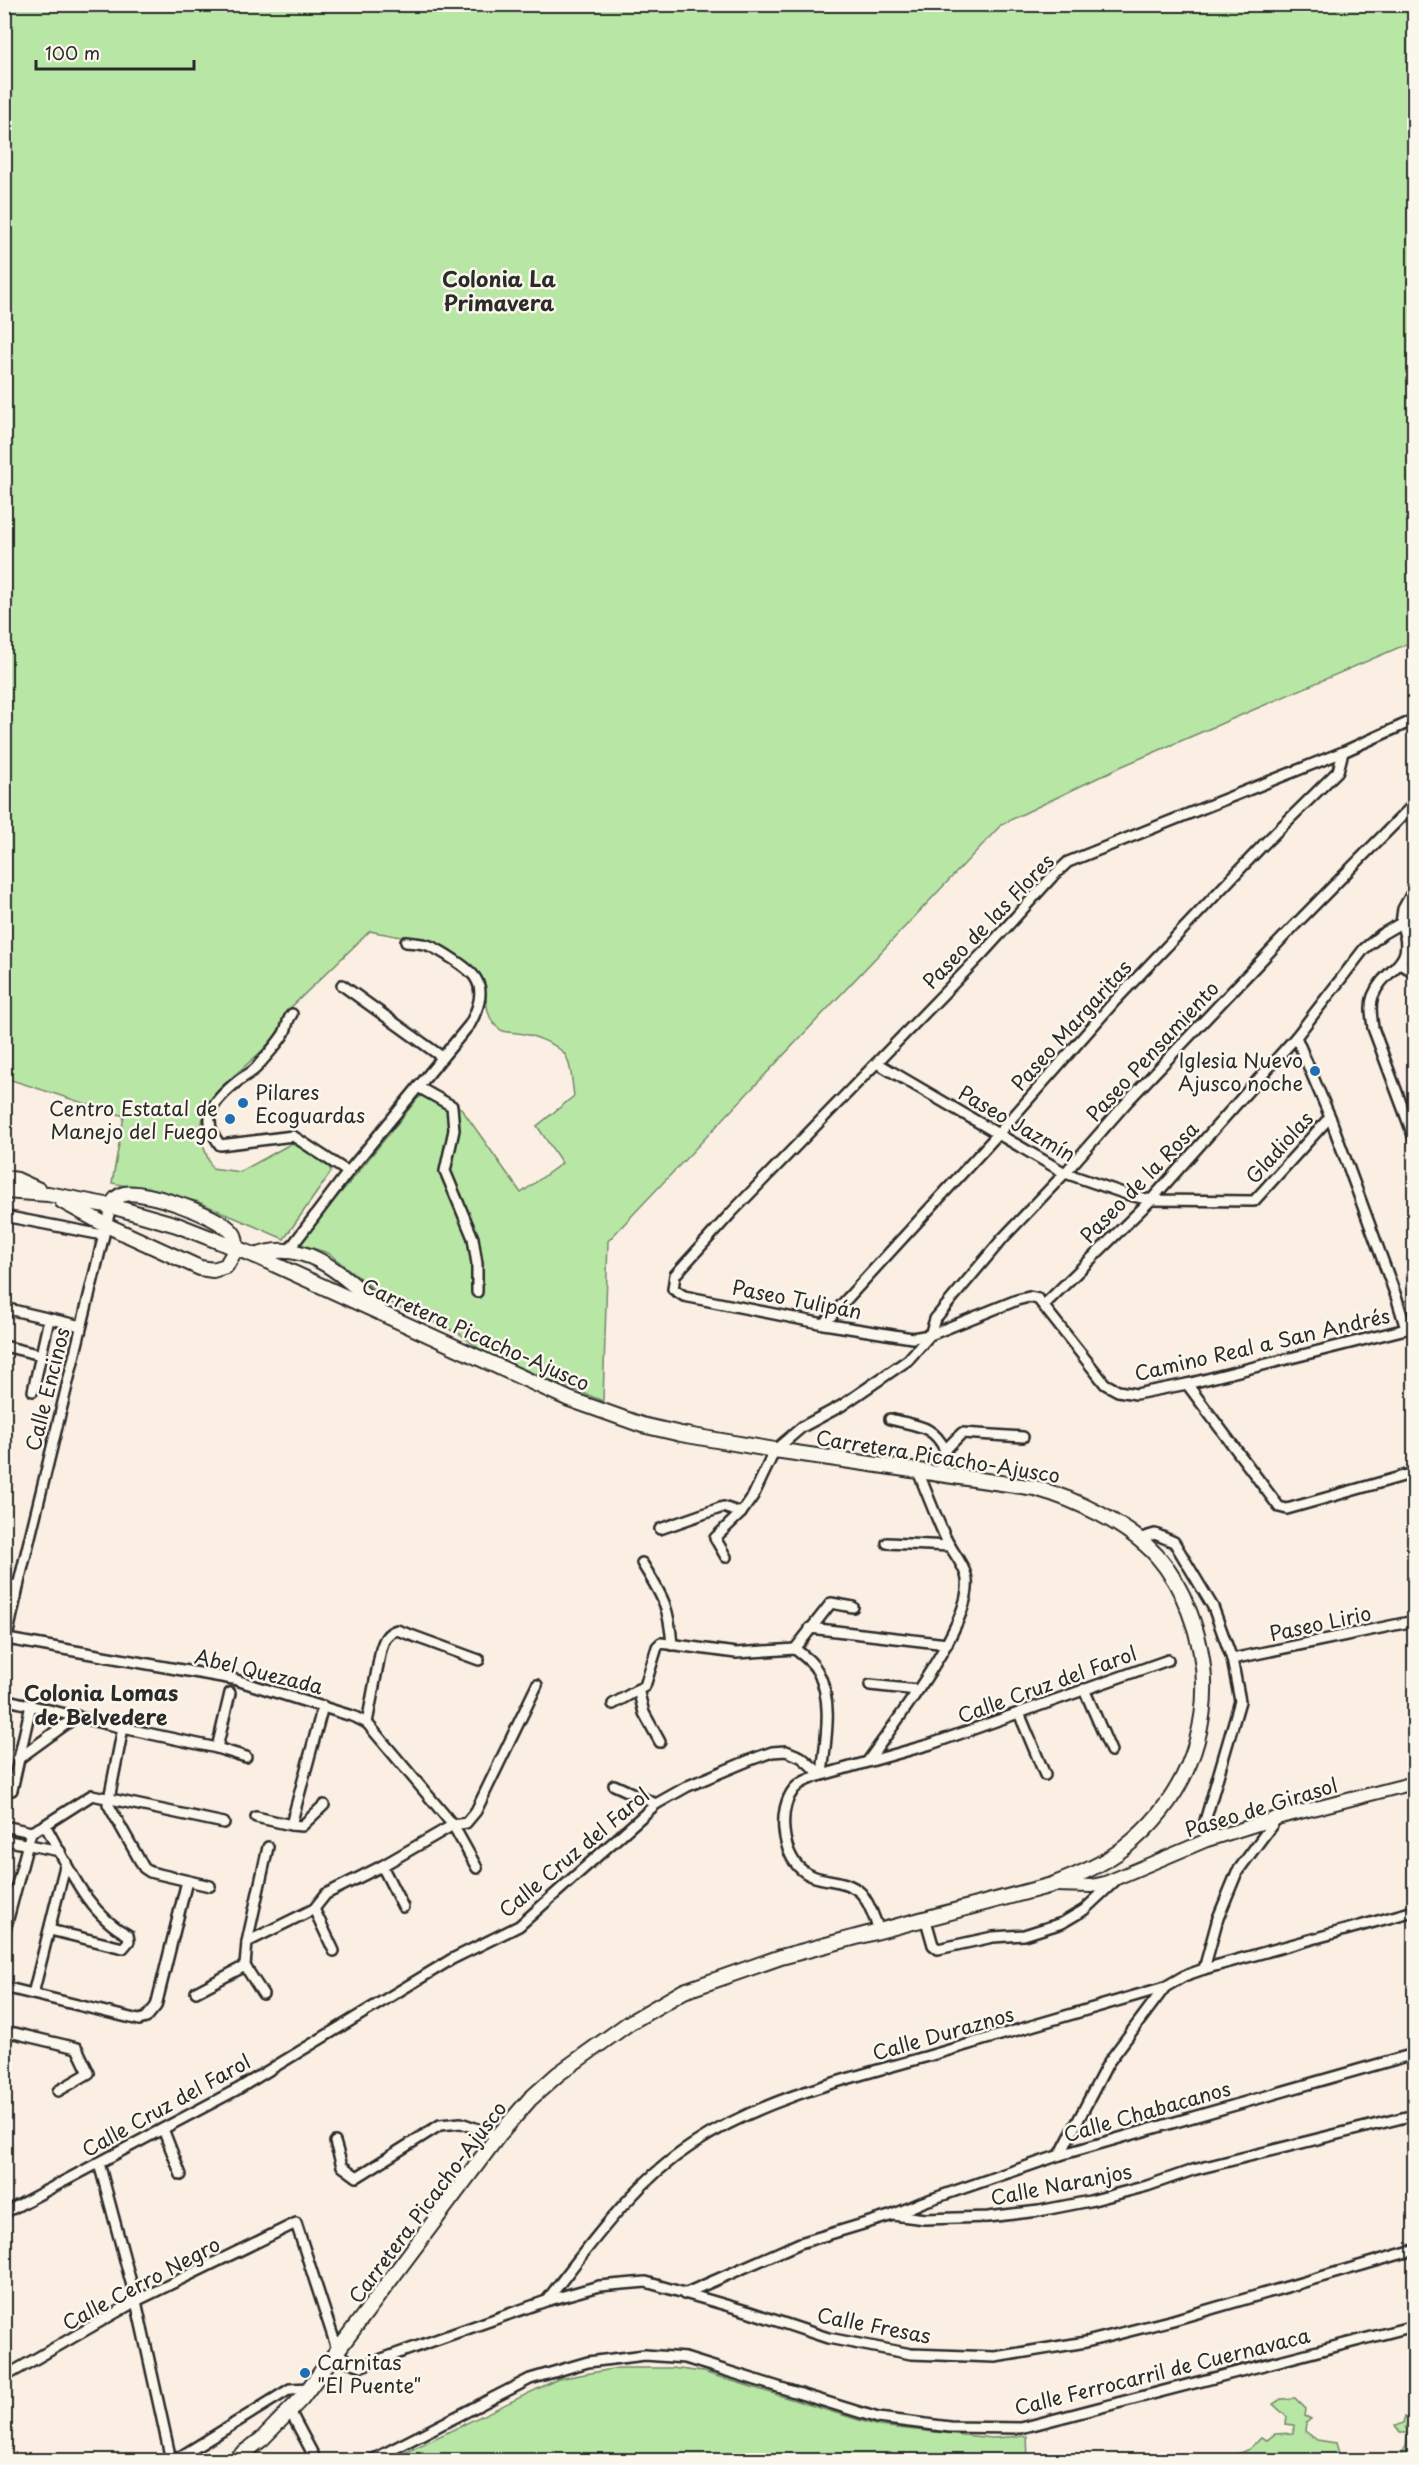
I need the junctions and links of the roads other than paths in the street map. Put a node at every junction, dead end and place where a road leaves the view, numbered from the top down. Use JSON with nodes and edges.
{"nodes":[{"id":1,"x":1414,"y":720,"type":"edge"},
{"id":2,"x":1343,"y":752,"type":"junction"},
{"id":3,"x":1414,"y":804,"type":"edge"},
{"id":4,"x":1414,"y":889,"type":"edge"},
{"id":5,"x":1401,"y":923,"type":"junction"},
{"id":6,"x":406,"y":942,"type":"dead end"},
{"id":7,"x":1400,"y":964,"type":"junction"},
{"id":8,"x":1414,"y":972,"type":"edge"},
{"id":9,"x":342,"y":985,"type":"dead end"},
{"id":10,"x":292,"y":1014,"type":"dead end"},
{"id":11,"x":1296,"y":1037,"type":"junction"},
{"id":12,"x":442,"y":1057,"type":"junction"},
{"id":13,"x":877,"y":1063,"type":"junction"},
{"id":14,"x":418,"y":1087,"type":"junction"},
{"id":15,"x":1330,"y":1117,"type":"junction"},
{"id":16,"x":998,"y":1134,"type":"junction"},
{"id":17,"x":1414,"y":1138,"type":"edge"},
{"id":18,"x":348,"y":1172,"type":"junction"},
{"id":19,"x":1065,"y":1173,"type":"junction"},
{"id":20,"x":4,"y":1178,"type":"edge"},
{"id":21,"x":4,"y":1191,"type":"edge"},
{"id":22,"x":48,"y":1194,"type":"junction"},
{"id":23,"x":1151,"y":1200,"type":"junction"},
{"id":24,"x":1254,"y":1201,"type":"joint"},
{"id":25,"x":111,"y":1206,"type":"junction"},
{"id":26,"x":4,"y":1216,"type":"edge"},
{"id":27,"x":105,"y":1230,"type":"junction"},
{"id":28,"x":236,"y":1249,"type":"junction"},
{"id":29,"x":289,"y":1250,"type":"junction"},
{"id":30,"x":256,"y":1256,"type":"junction"},
{"id":31,"x":675,"y":1275,"type":"joint"},
{"id":32,"x":477,"y":1292,"type":"dead end"},
{"id":33,"x":1044,"y":1305,"type":"junction"},
{"id":34,"x":4,"y":1308,"type":"edge"},
{"id":35,"x":388,"y":1317,"type":"junction"},
{"id":36,"x":50,"y":1319,"type":"junction"},
{"id":37,"x":824,"y":1324,"type":"junction"},
{"id":38,"x":81,"y":1326,"type":"junction"},
{"id":39,"x":1410,"y":1328,"type":"edge"},
{"id":40,"x":930,"y":1335,"type":"junction"},
{"id":41,"x":4,"y":1346,"type":"edge"},
{"id":42,"x":41,"y":1355,"type":"junction"},
{"id":43,"x":1186,"y":1384,"type":"junction"},
{"id":44,"x":33,"y":1391,"type":"dead end"},
{"id":45,"x":890,"y":1419,"type":"dead end"},
{"id":46,"x":1023,"y":1437,"type":"dead end"},
{"id":47,"x":775,"y":1450,"type":"junction"},
{"id":48,"x":945,"y":1450,"type":"junction"},
{"id":49,"x":918,"y":1471,"type":"junction"},
{"id":50,"x":1414,"y":1473,"type":"edge"},
{"id":51,"x":939,"y":1474,"type":"junction"},
{"id":52,"x":741,"y":1513,"type":"junction"},
{"id":53,"x":660,"y":1529,"type":"dead end"},
{"id":54,"x":1138,"y":1539,"type":"junction"},
{"id":55,"x":887,"y":1543,"type":"dead end"},
{"id":56,"x":950,"y":1546,"type":"junction"},
{"id":57,"x":726,"y":1557,"type":"dead end"},
{"id":58,"x":642,"y":1563,"type":"dead end"},
{"id":59,"x":4,"y":1584,"type":"edge"},
{"id":60,"x":18,"y":1586,"type":"junction"},
{"id":61,"x":853,"y":1607,"type":"dead end"},
{"id":62,"x":1414,"y":1621,"type":"edge"},
{"id":63,"x":810,"y":1628,"type":"junction"},
{"id":64,"x":8,"y":1639,"type":"junction"},
{"id":65,"x":946,"y":1644,"type":"junction"},
{"id":66,"x":672,"y":1645,"type":"junction"},
{"id":67,"x":795,"y":1649,"type":"junction"},
{"id":68,"x":4,"y":1651,"type":"edge"},
{"id":69,"x":1232,"y":1659,"type":"junction"},
{"id":70,"x":479,"y":1660,"type":"dead end"},
{"id":71,"x":1168,"y":1660,"type":"dead end"},
{"id":72,"x":537,"y":1684,"type":"dead end"},
{"id":73,"x":870,"y":1685,"type":"dead end"},
{"id":74,"x":638,"y":1689,"type":"junction"},
{"id":75,"x":1084,"y":1689,"type":"junction"},
{"id":76,"x":917,"y":1690,"type":"junction"},
{"id":77,"x":230,"y":1693,"type":"dead end"},
{"id":78,"x":4,"y":1699,"type":"edge"},
{"id":79,"x":613,"y":1704,"type":"dead end"},
{"id":80,"x":31,"y":1705,"type":"junction"},
{"id":81,"x":323,"y":1706,"type":"junction"},
{"id":82,"x":1019,"y":1713,"type":"junction"},
{"id":83,"x":77,"y":1716,"type":"junction"},
{"id":84,"x":367,"y":1723,"type":"junction"},
{"id":85,"x":123,"y":1728,"type":"junction"},
{"id":86,"x":660,"y":1742,"type":"dead end"},
{"id":87,"x":217,"y":1748,"type":"junction"},
{"id":88,"x":1111,"y":1751,"type":"dead end"},
{"id":89,"x":246,"y":1757,"type":"dead end"},
{"id":90,"x":18,"y":1759,"type":"junction"},
{"id":91,"x":868,"y":1761,"type":"junction"},
{"id":92,"x":822,"y":1775,"type":"junction"},
{"id":93,"x":1045,"y":1775,"type":"dead end"},
{"id":94,"x":1414,"y":1782,"type":"edge"},
{"id":95,"x":614,"y":1785,"type":"dead end"},
{"id":96,"x":12,"y":1790,"type":"dead end"},
{"id":97,"x":109,"y":1797,"type":"junction"},
{"id":98,"x":656,"y":1804,"type":"junction"},
{"id":99,"x":324,"y":1805,"type":"dead end"},
{"id":100,"x":256,"y":1817,"type":"dead end"},
{"id":101,"x":1276,"y":1818,"type":"junction"},
{"id":102,"x":224,"y":1823,"type":"dead end"},
{"id":103,"x":45,"y":1825,"type":"junction"},
{"id":104,"x":291,"y":1825,"type":"junction"},
{"id":105,"x":453,"y":1825,"type":"junction"},
{"id":106,"x":4,"y":1826,"type":"edge"},
{"id":107,"x":31,"y":1832,"type":"junction"},
{"id":108,"x":4,"y":1840,"type":"edge"},
{"id":109,"x":1207,"y":1840,"type":"junction"},
{"id":110,"x":27,"y":1845,"type":"junction"},
{"id":111,"x":268,"y":1847,"type":"dead end"},
{"id":112,"x":60,"y":1851,"type":"junction"},
{"id":113,"x":66,"y":1862,"type":"junction"},
{"id":114,"x":382,"y":1866,"type":"junction"},
{"id":115,"x":477,"y":1868,"type":"dead end"},
{"id":116,"x":1119,"y":1878,"type":"junction"},
{"id":117,"x":187,"y":1881,"type":"junction"},
{"id":118,"x":1052,"y":1885,"type":"junction"},
{"id":119,"x":210,"y":1886,"type":"dead end"},
{"id":120,"x":403,"y":1907,"type":"dead end"},
{"id":121,"x":314,"y":1909,"type":"junction"},
{"id":122,"x":1414,"y":1911,"type":"edge"},
{"id":123,"x":925,"y":1917,"type":"junction"},
{"id":124,"x":51,"y":1930,"type":"junction"},
{"id":125,"x":879,"y":1930,"type":"junction"},
{"id":126,"x":4,"y":1934,"type":"edge"},
{"id":127,"x":247,"y":1942,"type":"junction"},
{"id":128,"x":334,"y":1951,"type":"dead end"},
{"id":129,"x":245,"y":1966,"type":"junction"},
{"id":130,"x":1203,"y":1969,"type":"junction"},
{"id":131,"x":4,"y":1987,"type":"edge"},
{"id":132,"x":1165,"y":1988,"type":"junction"},
{"id":133,"x":196,"y":1992,"type":"dead end"},
{"id":134,"x":33,"y":1994,"type":"junction"},
{"id":135,"x":263,"y":1994,"type":"dead end"},
{"id":136,"x":4,"y":2037,"type":"edge"},
{"id":137,"x":1414,"y":2054,"type":"edge"},
{"id":138,"x":58,"y":2091,"type":"dead end"},
{"id":139,"x":1414,"y":2115,"type":"edge"},
{"id":140,"x":163,"y":2129,"type":"junction"},
{"id":141,"x":498,"y":2136,"type":"junction"},
{"id":142,"x":335,"y":2142,"type":"dead end"},
{"id":143,"x":1060,"y":2155,"type":"junction"},
{"id":144,"x":99,"y":2163,"type":"junction"},
{"id":145,"x":181,"y":2175,"type":"dead end"},
{"id":146,"x":4,"y":2213,"type":"edge"},
{"id":147,"x":893,"y":2215,"type":"junction"},
{"id":148,"x":1414,"y":2250,"type":"edge"},
{"id":149,"x":684,"y":2294,"type":"junction"},
{"id":150,"x":135,"y":2301,"type":"junction"},
{"id":151,"x":546,"y":2301,"type":"junction"},
{"id":152,"x":1414,"y":2326,"type":"edge"},
{"id":153,"x":338,"y":2352,"type":"junction"},
{"id":154,"x":4,"y":2377,"type":"edge"},
{"id":155,"x":310,"y":2388,"type":"junction"},
{"id":156,"x":290,"y":2411,"type":"junction"},
{"id":157,"x":173,"y":2460,"type":"edge"},
{"id":158,"x":234,"y":2460,"type":"edge"},
{"id":159,"x":316,"y":2460,"type":"edge"},
{"id":160,"x":372,"y":2460,"type":"edge"}],
"edges":[{"from":1,"to":2,"type":"street","name":"Paseo de las Flores"},
{"from":2,"to":13,"type":"street","name":"Paseo de las Flores"},
{"from":2,"to":16,"type":"street","name":"Paseo Margaritas"},
{"from":3,"to":19,"type":"street","name":"Paseo Pensamiento"},
{"from":4,"to":5,"type":"street"},
{"from":5,"to":7,"type":"street"},
{"from":5,"to":11,"type":"street","name":"Paseo de la Rosa"},
{"from":6,"to":12,"type":"street"},
{"from":7,"to":8,"type":"street"},
{"from":7,"to":17,"type":"street"},
{"from":9,"to":12,"type":"street"},
{"from":10,"to":18,"type":"street"},
{"from":11,"to":15,"type":"street"},
{"from":11,"to":23,"type":"street","name":"Paseo de la Rosa"},
{"from":12,"to":14,"type":"street"},
{"from":13,"to":16,"type":"street","name":"Paseo Jazmín"},
{"from":13,"to":31,"type":"street","name":"Paseo de las Flores"},
{"from":14,"to":18,"type":"street"},
{"from":14,"to":32,"type":"street"},
{"from":15,"to":24,"type":"street","name":"Gladiolas"},
{"from":15,"to":39,"type":"street"},
{"from":16,"to":19,"type":"street","name":"Paseo Jazmín"},
{"from":16,"to":37,"type":"street","name":"Paseo Margaritas"},
{"from":18,"to":29,"type":"street"},
{"from":19,"to":23,"type":"street","name":"Paseo Jazmín"},
{"from":19,"to":40,"type":"street","name":"Paseo Pensamiento"},
{"from":20,"to":22,"type":"main road","name":"Carretera Picacho-Ajusco"},
{"from":21,"to":22,"type":"main road","name":"Carretera Picacho-Ajusco"},
{"from":22,"to":25,"type":"main road","name":"Carretera Picacho-Ajusco"},
{"from":22,"to":27,"type":"main road"},
{"from":23,"to":24,"type":"street","name":"Paseo Jazmín"},
{"from":23,"to":33,"type":"street","name":"Paseo de la Rosa"},
{"from":25,"to":27,"type":"street","name":"Calle Encinos"},
{"from":25,"to":28,"type":"main road","name":"Carretera Picacho-Ajusco"},
{"from":25,"to":28,"type":"main road"},
{"from":26,"to":27,"type":"street"},
{"from":27,"to":28,"type":"main road"},
{"from":27,"to":38,"type":"street","name":"Calle Encinos"},
{"from":28,"to":30,"type":"main road","name":"Carretera Picacho-Ajusco"},
{"from":29,"to":30,"type":"main road"},
{"from":29,"to":35,"type":"main road"},
{"from":30,"to":35,"type":"main road","name":"Carretera Picacho-Ajusco"},
{"from":31,"to":37,"type":"street","name":"Paseo Tulipán"},
{"from":33,"to":40,"type":"street"},
{"from":33,"to":43,"type":"street","name":"Camino Real a San Andrés"},
{"from":34,"to":36,"type":"street"},
{"from":35,"to":47,"type":"main road","name":"Carretera Picacho-Ajusco"},
{"from":36,"to":38,"type":"street"},
{"from":36,"to":42,"type":"street"},
{"from":37,"to":40,"type":"street","name":"Paseo Tulipán"},
{"from":38,"to":60,"type":"street","name":"Calle Encinos"},
{"from":39,"to":43,"type":"street","name":"Camino Real a San Andrés"},
{"from":40,"to":47,"type":"street"},
{"from":41,"to":42,"type":"street"},
{"from":42,"to":44,"type":"street"},
{"from":43,"to":50,"type":"street"},
{"from":45,"to":48,"type":"street"},
{"from":46,"to":48,"type":"street"},
{"from":47,"to":49,"type":"main road","name":"Carretera Picacho-Ajusco"},
{"from":47,"to":52,"type":"street"},
{"from":48,"to":51,"type":"street"},
{"from":49,"to":51,"type":"main road","name":"Carretera Picacho-Ajusco"},
{"from":49,"to":56,"type":"street"},
{"from":51,"to":54,"type":"main road","name":"Carretera Picacho-Ajusco"},
{"from":52,"to":53,"type":"street"},
{"from":52,"to":57,"type":"street"},
{"from":54,"to":69,"type":"street"},
{"from":54,"to":118,"type":"main road","name":"Carretera Picacho-Ajusco"},
{"from":55,"to":56,"type":"street"},
{"from":56,"to":65,"type":"street"},
{"from":58,"to":66,"type":"street"},
{"from":59,"to":60,"type":"street"},
{"from":60,"to":64,"type":"street","name":"Calle Encinos"},
{"from":61,"to":63,"type":"street"},
{"from":62,"to":69,"type":"street","name":"Paseo Lirio"},
{"from":63,"to":65,"type":"street"},
{"from":63,"to":67,"type":"street"},
{"from":64,"to":68,"type":"street","name":"Calle Encinos"},
{"from":64,"to":81,"type":"street","name":"Abel Quezada"},
{"from":65,"to":76,"type":"street"},
{"from":66,"to":67,"type":"street"},
{"from":66,"to":74,"type":"street"},
{"from":67,"to":92,"type":"street"},
{"from":69,"to":109,"type":"street"},
{"from":70,"to":84,"type":"street"},
{"from":71,"to":75,"type":"street","name":"Calle Cruz del Farol"},
{"from":72,"to":105,"type":"street"},
{"from":73,"to":76,"type":"street"},
{"from":74,"to":79,"type":"street"},
{"from":74,"to":86,"type":"street"},
{"from":75,"to":82,"type":"street","name":"Calle Cruz del Farol"},
{"from":75,"to":88,"type":"street"},
{"from":76,"to":91,"type":"street"},
{"from":77,"to":87,"type":"street"},
{"from":78,"to":80,"type":"street"},
{"from":80,"to":83,"type":"street"},
{"from":80,"to":90,"type":"street"},
{"from":81,"to":84,"type":"street","name":"Abel Quezada"},
{"from":81,"to":104,"type":"street"},
{"from":82,"to":91,"type":"street","name":"Calle Cruz del Farol"},
{"from":82,"to":93,"type":"street"},
{"from":83,"to":85,"type":"street"},
{"from":83,"to":90,"type":"street"},
{"from":84,"to":105,"type":"street","name":"Abel Quezada"},
{"from":85,"to":87,"type":"street"},
{"from":85,"to":97,"type":"street"},
{"from":87,"to":89,"type":"street"},
{"from":90,"to":96,"type":"street"},
{"from":91,"to":92,"type":"street","name":"Calle Cruz del Farol"},
{"from":92,"to":98,"type":"street","name":"Calle Cruz del Farol"},
{"from":92,"to":125,"type":"street"},
{"from":94,"to":101,"type":"street","name":"Paseo de Girasol"},
{"from":95,"to":98,"type":"street"},
{"from":97,"to":102,"type":"street"},
{"from":97,"to":103,"type":"street"},
{"from":97,"to":117,"type":"street"},
{"from":98,"to":140,"type":"street","name":"Calle Cruz del Farol"},
{"from":99,"to":104,"type":"street"},
{"from":100,"to":104,"type":"street"},
{"from":101,"to":109,"type":"street","name":"Paseo de Girasol"},
{"from":101,"to":130,"type":"street"},
{"from":103,"to":107,"type":"street"},
{"from":103,"to":112,"type":"street"},
{"from":105,"to":114,"type":"street"},
{"from":105,"to":115,"type":"street","name":"Abel Quezada"},
{"from":106,"to":107,"type":"street"},
{"from":107,"to":110,"type":"street"},
{"from":108,"to":110,"type":"street"},
{"from":109,"to":116,"type":"street","name":"Paseo de Girasol"},
{"from":110,"to":112,"type":"street"},
{"from":110,"to":126,"type":"street"},
{"from":111,"to":127,"type":"street"},
{"from":112,"to":113,"type":"street"},
{"from":113,"to":124,"type":"street"},
{"from":113,"to":124,"type":"street"},
{"from":114,"to":120,"type":"street"},
{"from":114,"to":121,"type":"street"},
{"from":116,"to":118,"type":"street","name":"Paseo de Girasol"},
{"from":116,"to":123,"type":"street"},
{"from":117,"to":119,"type":"street"},
{"from":117,"to":134,"type":"street"},
{"from":118,"to":123,"type":"main road","name":"Carretera Picacho-Ajusco"},
{"from":121,"to":127,"type":"street"},
{"from":121,"to":128,"type":"street"},
{"from":122,"to":130,"type":"street","name":"Calle Duraznos"},
{"from":123,"to":125,"type":"main road","name":"Carretera Picacho-Ajusco"},
{"from":124,"to":134,"type":"street"},
{"from":125,"to":141,"type":"main road","name":"Carretera Picacho-Ajusco"},
{"from":127,"to":129,"type":"street"},
{"from":129,"to":133,"type":"street"},
{"from":129,"to":135,"type":"street"},
{"from":130,"to":132,"type":"street","name":"Calle Duraznos"},
{"from":131,"to":134,"type":"street"},
{"from":132,"to":143,"type":"street"},
{"from":132,"to":151,"type":"street","name":"Calle Duraznos"},
{"from":136,"to":138,"type":"street"},
{"from":137,"to":143,"type":"street","name":"Calle Chabacanos"},
{"from":139,"to":147,"type":"street","name":"Calle Naranjos"},
{"from":140,"to":144,"type":"street","name":"Calle Cruz del Farol"},
{"from":140,"to":145,"type":"street"},
{"from":141,"to":142,"type":"street"},
{"from":141,"to":153,"type":"main road","name":"Carretera Picacho-Ajusco"},
{"from":143,"to":147,"type":"street","name":"Calle Chabacanos"},
{"from":144,"to":146,"type":"street","name":"Calle Cruz del Farol"},
{"from":144,"to":150,"type":"street"},
{"from":147,"to":149,"type":"street","name":"Calle Naranjos"},
{"from":148,"to":149,"type":"street","name":"Calle Fresas"},
{"from":149,"to":151,"type":"street","name":"Calle Fresas"},
{"from":150,"to":153,"type":"street","name":"Calle Cerro Negro"},
{"from":150,"to":154,"type":"street","name":"Calle Cerro Negro"},
{"from":150,"to":157,"type":"street"},
{"from":151,"to":153,"type":"street","name":"Calle Fresas"},
{"from":152,"to":160,"type":"street","name":"Calle Ferrocarril de Cuernavaca"},
{"from":153,"to":155,"type":"main road","name":"Carretera Picacho-Ajusco"},
{"from":155,"to":156,"type":"main road","name":"Carretera Picacho-Ajusco"},
{"from":155,"to":157,"type":"street"},
{"from":156,"to":158,"type":"main road","name":"Carretera Picacho-Ajusco"},
{"from":156,"to":159,"type":"street"}]}
